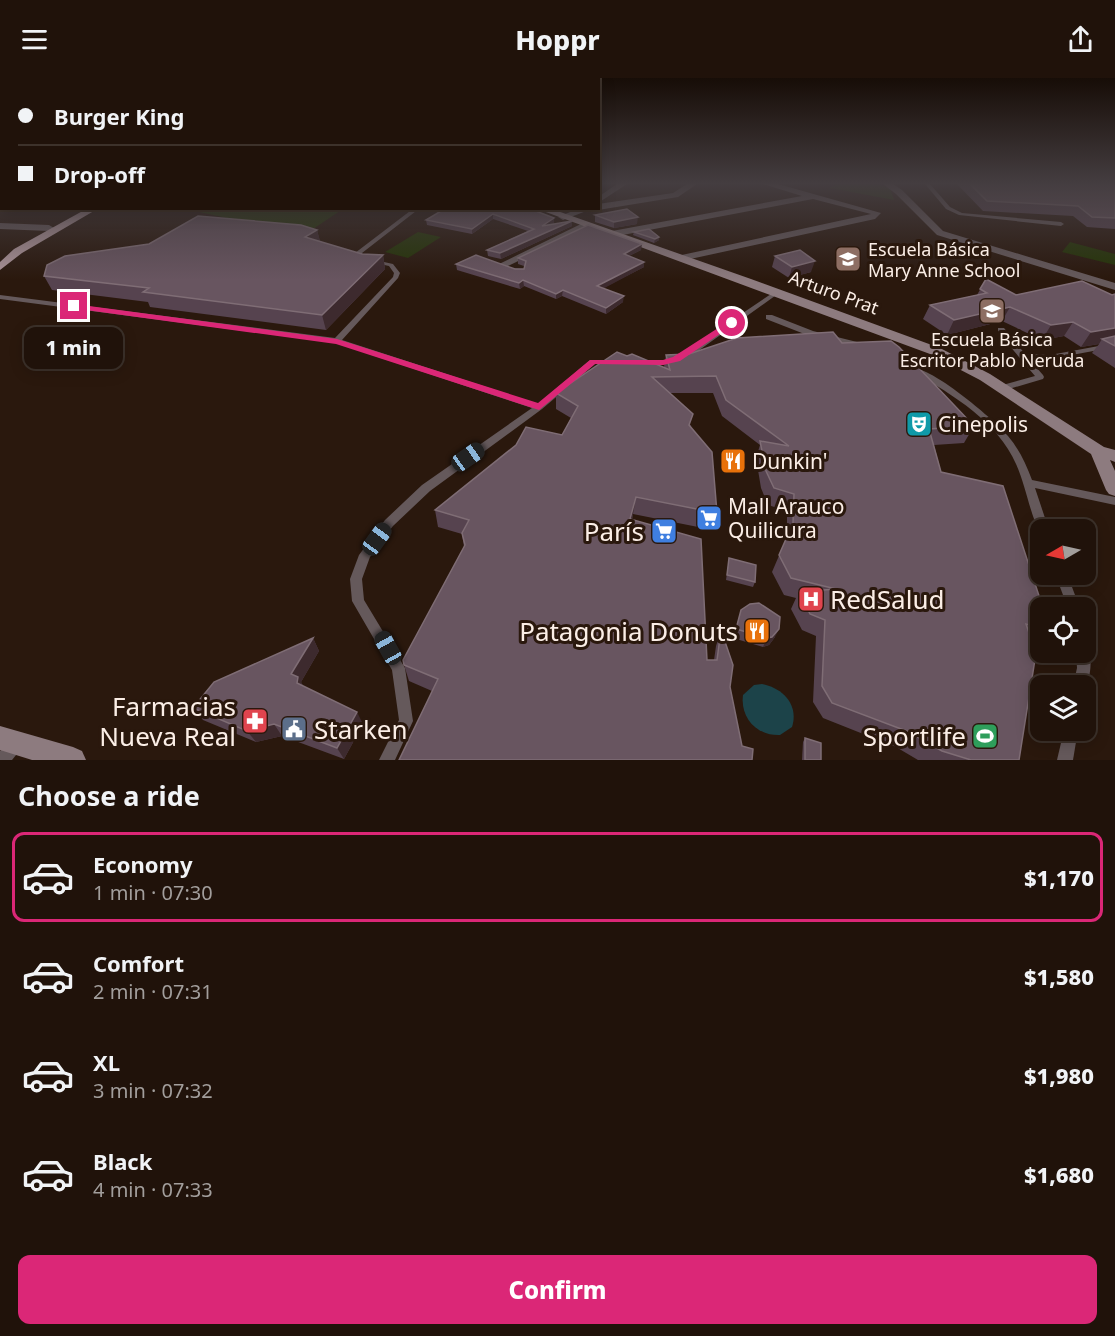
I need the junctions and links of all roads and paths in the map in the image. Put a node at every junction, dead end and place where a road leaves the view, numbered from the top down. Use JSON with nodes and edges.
{"nodes":[{"id":1,"x":72,"y":216,"type":"edge"},
{"id":2,"x":82,"y":216,"type":"edge"},
{"id":3,"x":408,"y":216,"type":"edge"},
{"id":4,"x":560,"y":216,"type":"edge"},
{"id":5,"x":567,"y":216,"type":"edge"},
{"id":6,"x":710,"y":216,"type":"edge"},
{"id":7,"x":875,"y":216,"type":"edge"},
{"id":8,"x":923,"y":216,"type":"edge"},
{"id":9,"x":979,"y":216,"type":"edge"},
{"id":10,"x":563,"y":217,"type":"junction"},
{"id":11,"x":1060,"y":224,"type":"dead end"},
{"id":12,"x":585,"y":225,"type":"junction"},
{"id":13,"x":0,"y":226,"type":"edge"},
{"id":14,"x":49,"y":228,"type":"junction"},
{"id":15,"x":612,"y":234,"type":"junction"},
{"id":16,"x":0,"y":256,"type":"edge"},
{"id":17,"x":681,"y":258,"type":"junction"},
{"id":18,"x":0,"y":267,"type":"edge"},
{"id":19,"x":520,"y":270,"type":"edge"},
{"id":20,"x":1115,"y":287,"type":"edge"},
{"id":21,"x":777,"y":292,"type":"junction"},
{"id":22,"x":0,"y":297,"type":"edge"},
{"id":23,"x":769,"y":316,"type":"dead end"},
{"id":24,"x":1001,"y":330,"type":"dead end"},
{"id":25,"x":337,"y":341,"type":"junction"},
{"id":26,"x":1115,"y":345,"type":"edge"},
{"id":27,"x":869,"y":348,"type":"edge"},
{"id":28,"x":1022,"y":356,"type":"junction"},
{"id":29,"x":906,"y":364,"type":"edge"},
{"id":30,"x":1002,"y":388,"type":"junction"},
{"id":31,"x":539,"y":407,"type":"junction"},
{"id":32,"x":1098,"y":451,"type":"junction"},
{"id":33,"x":1115,"y":456,"type":"edge"},
{"id":34,"x":1027,"y":483,"type":"junction"},
{"id":35,"x":1115,"y":490,"type":"edge"},
{"id":36,"x":1115,"y":501,"type":"edge"},
{"id":37,"x":1040,"y":519,"type":"edge"},
{"id":38,"x":1069,"y":741,"type":"edge"},
{"id":39,"x":6,"y":747,"type":"edge"},
{"id":40,"x":73,"y":760,"type":"edge"},
{"id":41,"x":387,"y":760,"type":"edge"},
{"id":42,"x":1065,"y":760,"type":"edge"}],
"edges":[{"from":1,"to":14,"type":"main road"},
{"from":2,"to":18,"type":"main road"},
{"from":3,"to":25,"type":"lane"},
{"from":4,"to":10,"type":"street","name":"Arturo Prat"},
{"from":5,"to":10,"type":"street"},
{"from":6,"to":15,"type":"street"},
{"from":7,"to":17,"type":"street"},
{"from":8,"to":20,"type":"street"},
{"from":9,"to":11,"type":"lane"},
{"from":10,"to":12,"type":"street","name":"Arturo Prat"},
{"from":12,"to":15,"type":"street","name":"Arturo Prat"},
{"from":12,"to":19,"type":"street"},
{"from":13,"to":14,"type":"street"},
{"from":14,"to":16,"type":"main road"},
{"from":15,"to":17,"type":"street","name":"Arturo Prat"},
{"from":17,"to":21,"type":"street","name":"Arturo Prat"},
{"from":21,"to":30,"type":"street","name":"Arturo Prat"},
{"from":21,"to":31,"type":"lane"},
{"from":22,"to":25,"type":"lane"},
{"from":23,"to":27,"type":"lane"},
{"from":24,"to":28,"type":"lane"},
{"from":25,"to":31,"type":"lane"},
{"from":26,"to":28,"type":"lane"},
{"from":28,"to":30,"type":"lane"},
{"from":29,"to":34,"type":"lane"},
{"from":30,"to":32,"type":"street","name":"Arturo Prat"},
{"from":31,"to":41,"type":"lane"},
{"from":32,"to":33,"type":"street","name":"Arturo Prat"},
{"from":32,"to":35,"type":"street"},
{"from":34,"to":36,"type":"lane"},
{"from":34,"to":37,"type":"lane"},
{"from":38,"to":42,"type":"lane"},
{"from":39,"to":40,"type":"street"}]}
